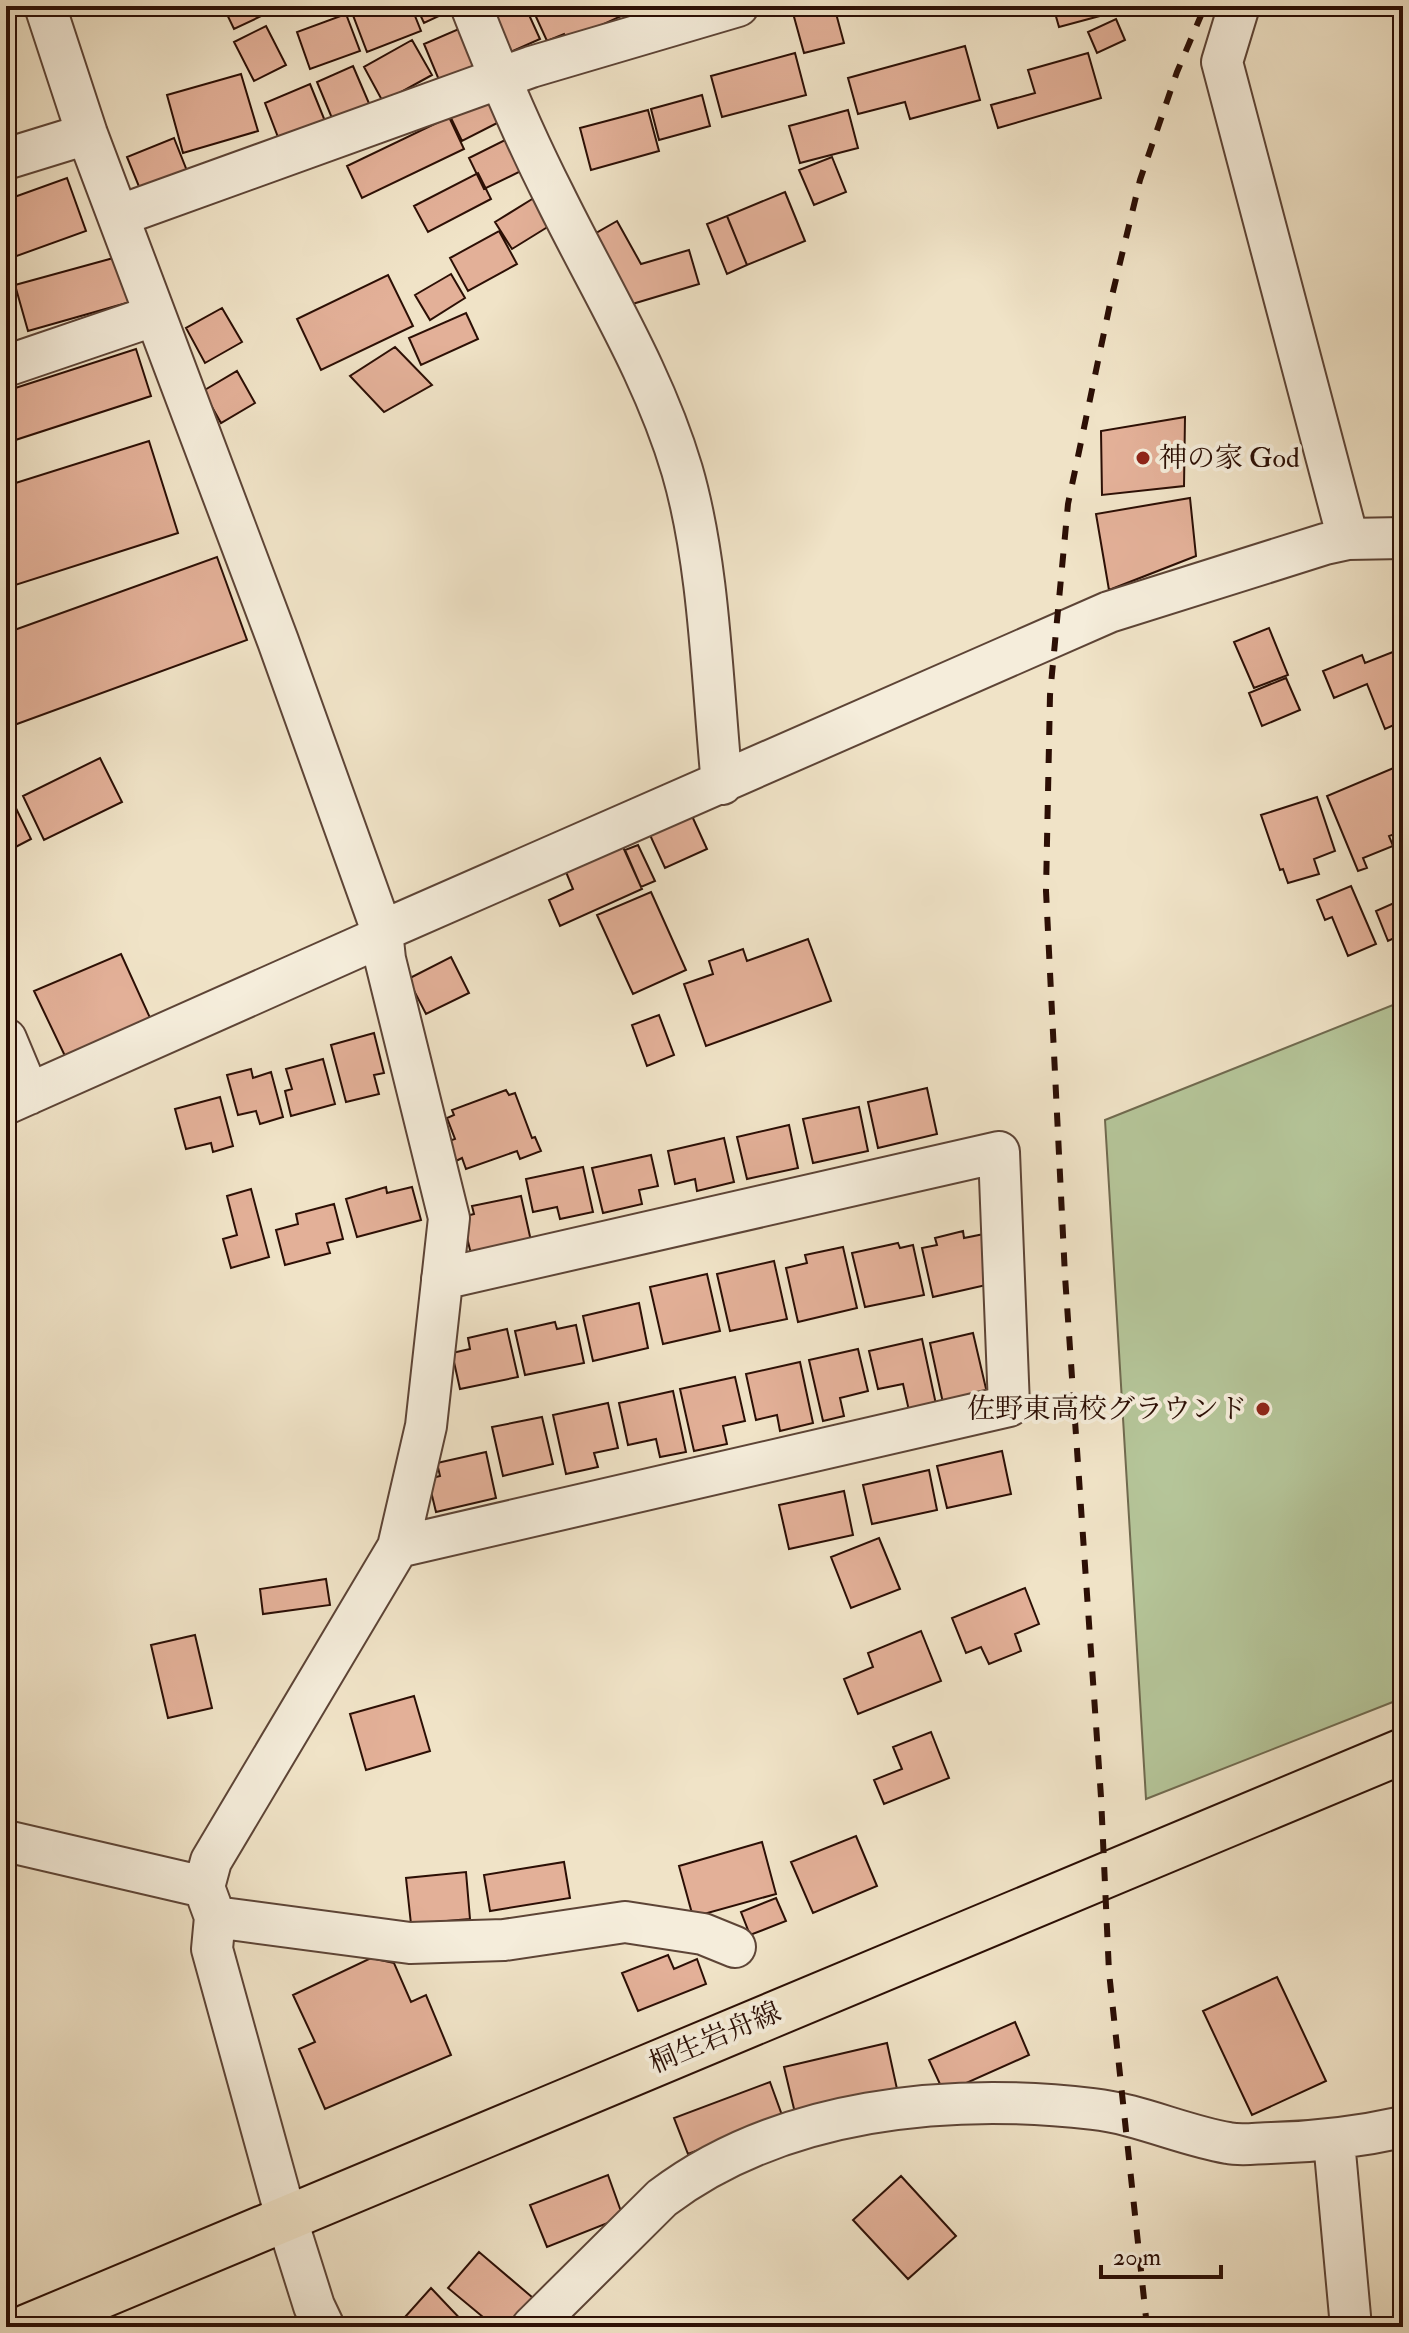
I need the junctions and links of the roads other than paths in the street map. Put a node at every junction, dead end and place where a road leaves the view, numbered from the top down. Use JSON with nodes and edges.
{"nodes":[{"id":1,"x":45,"y":6,"type":"edge"},
{"id":2,"x":471,"y":6,"type":"edge"},
{"id":3,"x":738,"y":6,"type":"edge"},
{"id":4,"x":1239,"y":6,"type":"edge"},
{"id":5,"x":500,"y":79,"type":"junction"},
{"id":6,"x":87,"y":134,"type":"junction"},
{"id":7,"x":6,"y":159,"type":"edge"},
{"id":8,"x":118,"y":216,"type":"junction"},
{"id":9,"x":153,"y":316,"type":"junction"},
{"id":10,"x":6,"y":366,"type":"edge"},
{"id":11,"x":1403,"y":538,"type":"edge"},
{"id":12,"x":1348,"y":539,"type":"junction"},
{"id":13,"x":722,"y":784,"type":"junction"},
{"id":14,"x":382,"y":934,"type":"junction"},
{"id":15,"x":6,"y":1039,"type":"edge"},
{"id":16,"x":18,"y":1099,"type":"edge"},
{"id":17,"x":442,"y":1279,"type":"junction"},
{"id":18,"x":398,"y":1547,"type":"junction"},
{"id":19,"x":1403,"y":1751,"type":"edge"},
{"id":20,"x":6,"y":1841,"type":"edge"},
{"id":21,"x":209,"y":1902,"type":"junction"},
{"id":22,"x":735,"y":1947,"type":"dead end"},
{"id":23,"x":1403,"y":2127,"type":"edge"},
{"id":24,"x":1334,"y":2141,"type":"junction"},
{"id":25,"x":286,"y":2217,"type":"junction"},
{"id":26,"x":27,"y":2327,"type":"edge"},
{"id":27,"x":324,"y":2327,"type":"edge"},
{"id":28,"x":532,"y":2327,"type":"edge"},
{"id":29,"x":1351,"y":2327,"type":"edge"}],
"edges":[{"from":1,"to":6,"type":"street"},
{"from":2,"to":5,"type":"street"},
{"from":3,"to":5,"type":"street"},
{"from":4,"to":12,"type":"street"},
{"from":5,"to":8,"type":"street"},
{"from":5,"to":13,"type":"street"},
{"from":6,"to":7,"type":"street"},
{"from":6,"to":8,"type":"street"},
{"from":8,"to":9,"type":"street"},
{"from":9,"to":10,"type":"street"},
{"from":9,"to":14,"type":"street"},
{"from":11,"to":12,"type":"street"},
{"from":12,"to":13,"type":"street"},
{"from":13,"to":14,"type":"street"},
{"from":14,"to":16,"type":"street"},
{"from":14,"to":17,"type":"street"},
{"from":15,"to":16,"type":"street"},
{"from":17,"to":18,"type":"street"},
{"from":17,"to":18,"type":"street"},
{"from":18,"to":21,"type":"street"},
{"from":19,"to":25,"type":"main road","name":"桐生岩舟線"},
{"from":20,"to":21,"type":"street"},
{"from":21,"to":22,"type":"street"},
{"from":21,"to":25,"type":"street"},
{"from":23,"to":24,"type":"street"},
{"from":24,"to":28,"type":"street"},
{"from":24,"to":29,"type":"street"},
{"from":25,"to":26,"type":"main road","name":"桐生岩舟線"},
{"from":25,"to":27,"type":"street"}]}
